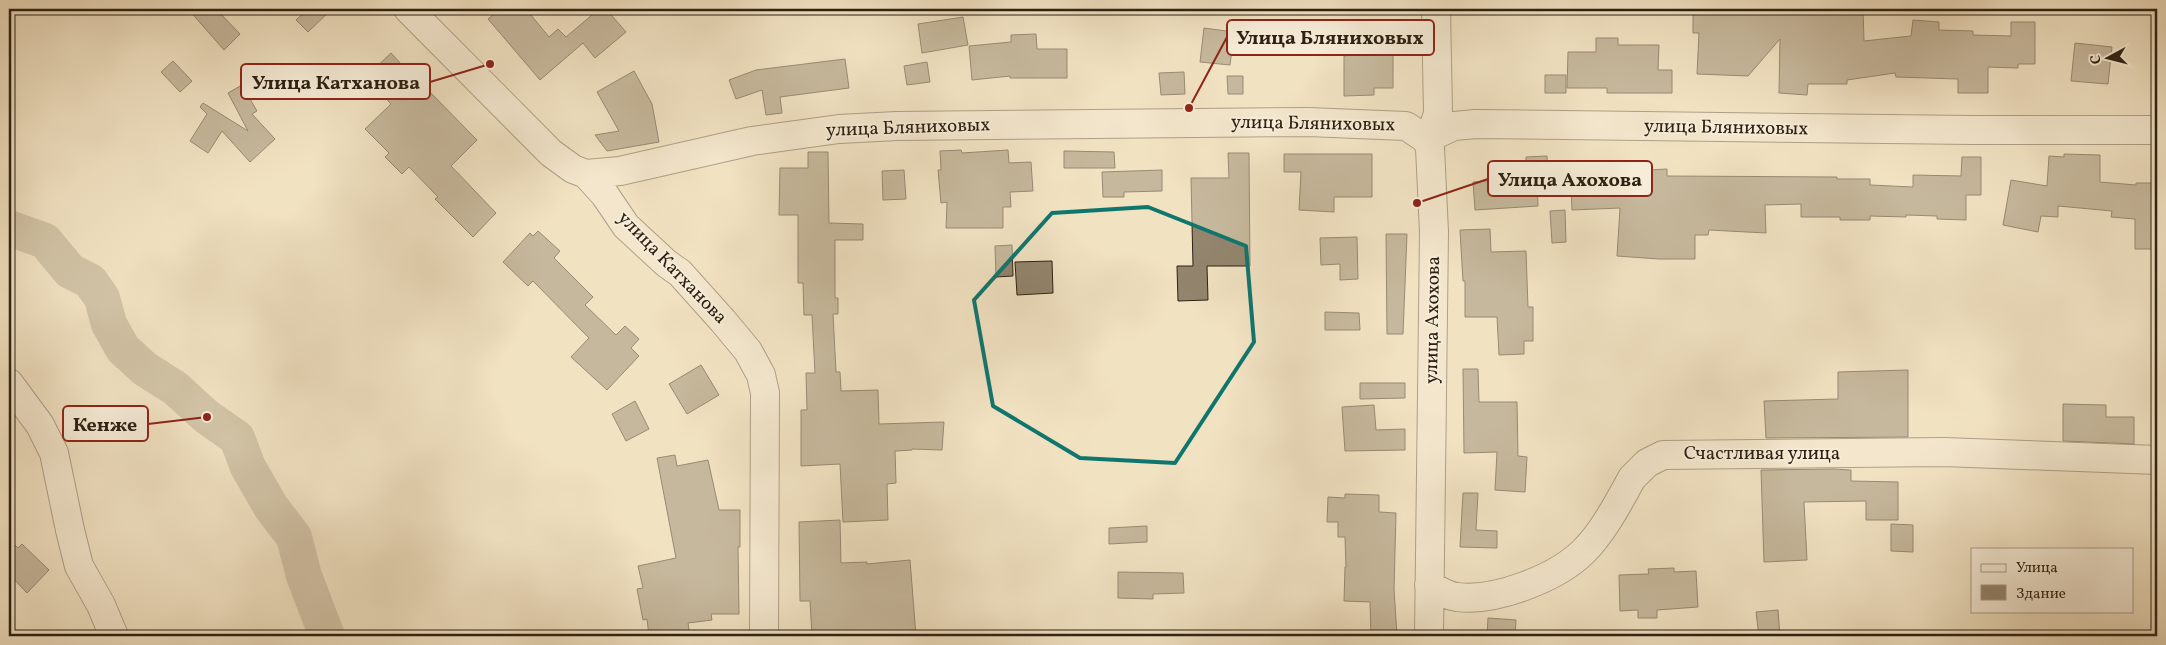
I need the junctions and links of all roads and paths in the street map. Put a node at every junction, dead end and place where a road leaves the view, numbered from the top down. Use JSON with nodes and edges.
{"nodes":[{"id":1,"x":408,"y":9,"type":"edge"},
{"id":2,"x":1436,"y":9,"type":"edge"},
{"id":3,"x":2157,"y":130,"type":"edge"},
{"id":4,"x":1426,"y":139,"type":"junction"},
{"id":5,"x":586,"y":174,"type":"junction"},
{"id":6,"x":9,"y":384,"type":"edge"},
{"id":7,"x":2157,"y":460,"type":"edge"},
{"id":8,"x":1429,"y":585,"type":"junction"},
{"id":9,"x":114,"y":636,"type":"edge"},
{"id":10,"x":764,"y":636,"type":"edge"},
{"id":11,"x":1429,"y":636,"type":"edge"}],
"edges":[{"from":1,"to":5,"type":"street","name":"улица Катханова"},
{"from":2,"to":4,"type":"street"},
{"from":3,"to":4,"type":"street","name":"улица Бляниховых"},
{"from":4,"to":5,"type":"street","name":"улица Бляниховых"},
{"from":4,"to":8,"type":"street","name":"улица Ахохова"},
{"from":5,"to":10,"type":"street","name":"улица Катханова"},
{"from":6,"to":9,"type":"street"},
{"from":7,"to":8,"type":"street","name":"Счастливая улица"},
{"from":8,"to":11,"type":"street","name":"улица Ахохова"}]}
